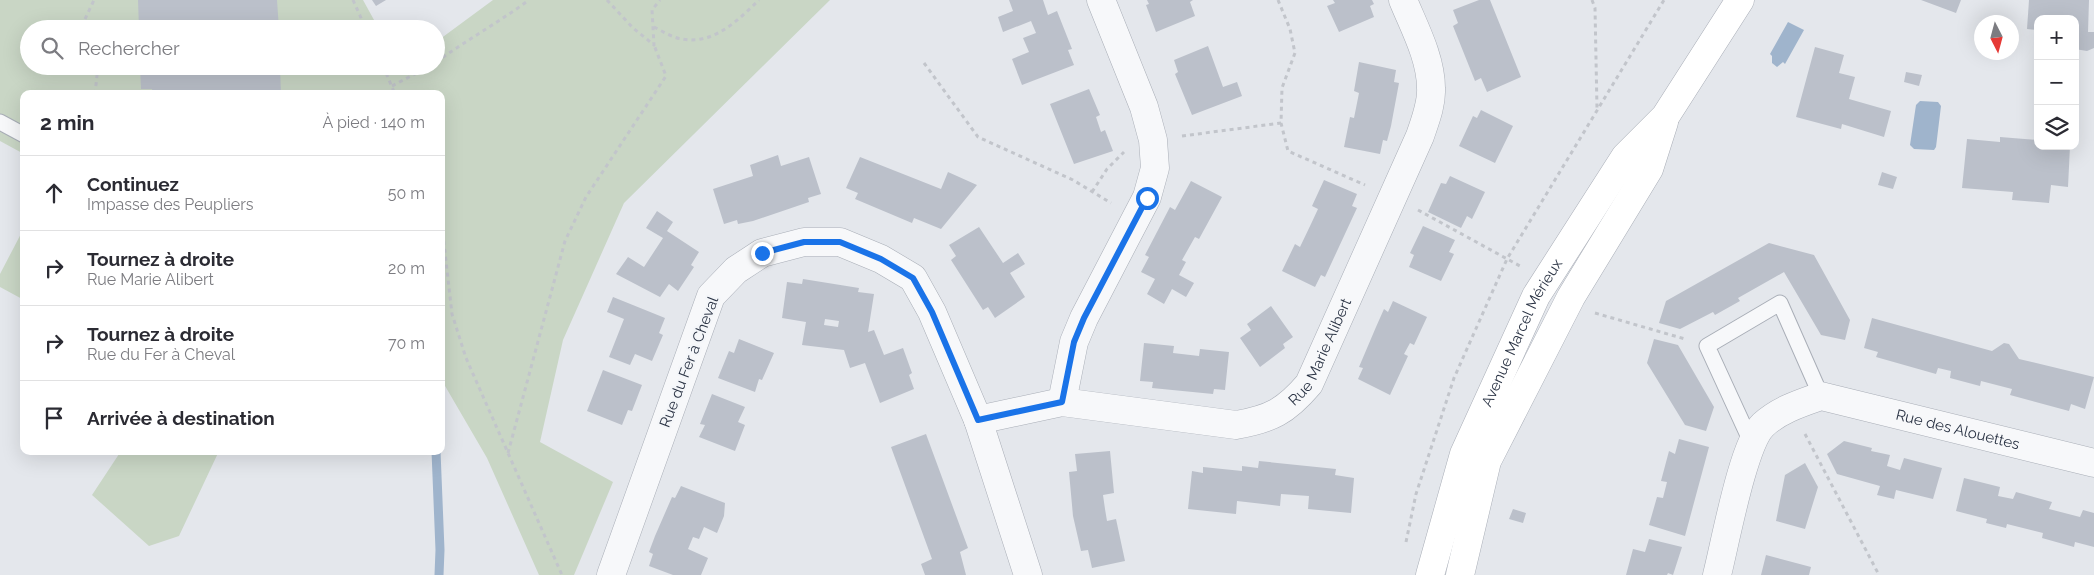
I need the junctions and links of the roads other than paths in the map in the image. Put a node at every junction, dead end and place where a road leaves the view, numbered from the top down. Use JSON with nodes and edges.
{"nodes":[{"id":1,"x":1101,"y":0,"type":"edge"},
{"id":2,"x":1403,"y":0,"type":"edge"},
{"id":3,"x":1740,"y":0,"type":"edge"},
{"id":4,"x":1665,"y":117,"type":"junction"},
{"id":5,"x":0,"y":122,"type":"edge"},
{"id":6,"x":20,"y":134,"type":"edge"},
{"id":7,"x":1821,"y":396,"type":"junction"},
{"id":8,"x":1062,"y":402,"type":"junction"},
{"id":9,"x":978,"y":420,"type":"junction"},
{"id":10,"x":1752,"y":444,"type":"junction"},
{"id":11,"x":2094,"y":463,"type":"edge"},
{"id":12,"x":611,"y":575,"type":"edge"},
{"id":13,"x":1028,"y":575,"type":"edge"},
{"id":14,"x":1430,"y":575,"type":"edge"},
{"id":15,"x":1460,"y":575,"type":"edge"},
{"id":16,"x":1717,"y":575,"type":"edge"}],
"edges":[{"from":1,"to":8,"type":"street"},
{"from":2,"to":8,"type":"street","name":"Rue Marie Alibert"},
{"from":3,"to":4,"type":"main road","name":"Avenue Marcel Mérieux"},
{"from":4,"to":14,"type":"main road","name":"Avenue Marcel Mérieux"},
{"from":4,"to":15,"type":"main road","name":"Avenue Marcel Mérieux"},
{"from":5,"to":6,"type":"lane"},
{"from":7,"to":10,"type":"street"},
{"from":7,"to":10,"type":"lane"},
{"from":7,"to":11,"type":"street","name":"Rue des Alouettes"},
{"from":8,"to":9,"type":"street","name":"Rue Marie Alibert"},
{"from":9,"to":12,"type":"street","name":"Rue du Fer à Cheval"},
{"from":9,"to":13,"type":"street","name":"Rue du Fer à Cheval"},
{"from":10,"to":16,"type":"street"}]}
